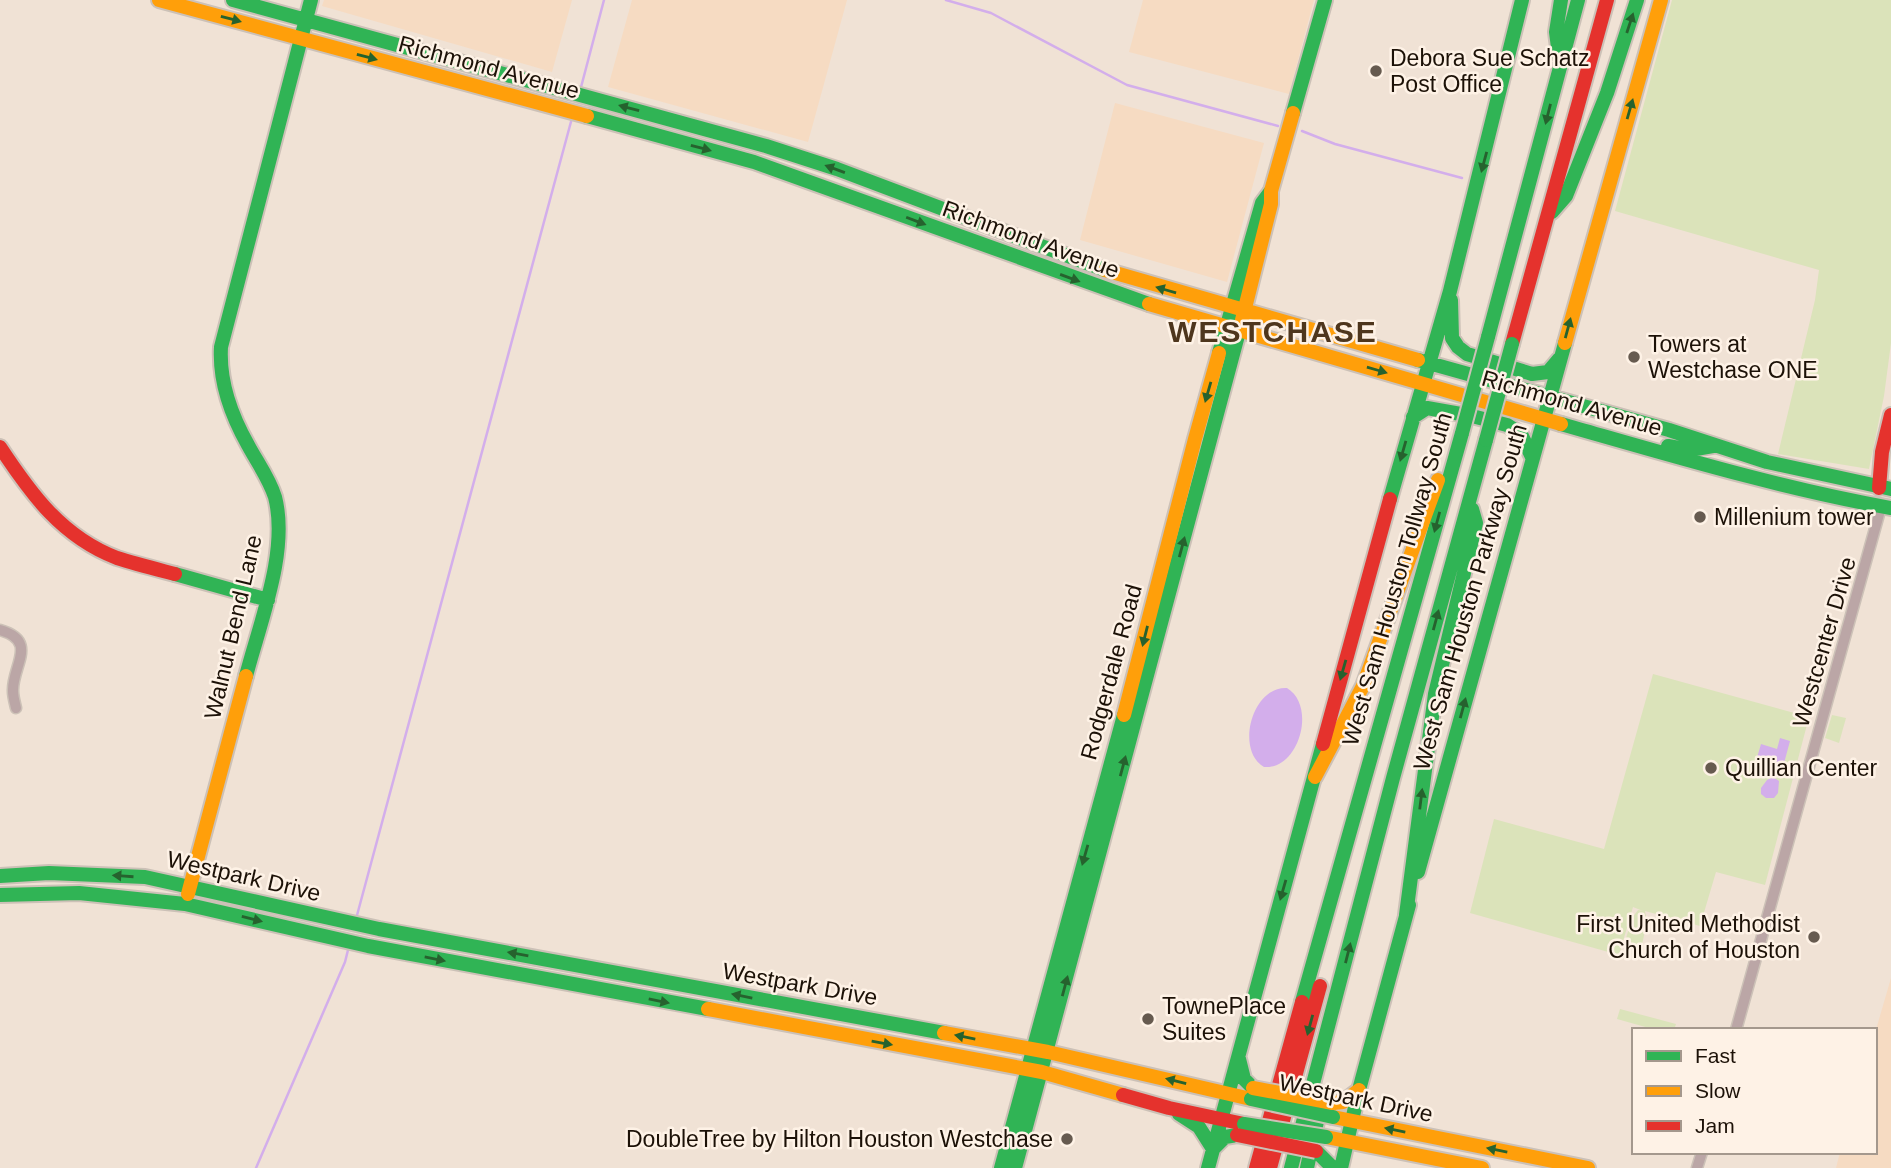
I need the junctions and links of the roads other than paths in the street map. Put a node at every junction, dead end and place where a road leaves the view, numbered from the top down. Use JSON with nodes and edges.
{"nodes":[{"id":1,"x":162,"y":0,"type":"edge"},
{"id":2,"x":233,"y":0,"type":"edge"},
{"id":3,"x":311,"y":0,"type":"edge"},
{"id":4,"x":1325,"y":0,"type":"edge"},
{"id":5,"x":1522,"y":0,"type":"edge"},
{"id":6,"x":1561,"y":0,"type":"edge"},
{"id":7,"x":1578,"y":0,"type":"edge"},
{"id":8,"x":1607,"y":0,"type":"edge"},
{"id":9,"x":1637,"y":0,"type":"edge"},
{"id":10,"x":1661,"y":0,"type":"edge"},
{"id":11,"x":306,"y":20,"type":"junction"},
{"id":12,"x":301,"y":39,"type":"junction"},
{"id":13,"x":424,"y":52,"type":"junction"},
{"id":14,"x":1561,"y":66,"type":"junction"},
{"id":15,"x":419,"y":71,"type":"junction"},
{"id":16,"x":659,"y":116,"type":"junction"},
{"id":17,"x":654,"y":135,"type":"junction"},
{"id":18,"x":766,"y":146,"type":"junction"},
{"id":19,"x":754,"y":162,"type":"junction"},
{"id":20,"x":896,"y":191,"type":"junction"},
{"id":21,"x":889,"y":211,"type":"junction"},
{"id":22,"x":1547,"y":217,"type":"junction"},
{"id":23,"x":1013,"y":237,"type":"junction"},
{"id":24,"x":1006,"y":254,"type":"junction"},
{"id":25,"x":1129,"y":279,"type":"junction"},
{"id":26,"x":1451,"y":291,"type":"junction"},
{"id":27,"x":1123,"y":296,"type":"junction"},
{"id":28,"x":1238,"y":309,"type":"junction"},
{"id":29,"x":1233,"y":328,"type":"junction"},
{"id":30,"x":1560,"y":358,"type":"junction"},
{"id":31,"x":1429,"y":362,"type":"junction"},
{"id":32,"x":1423,"y":384,"type":"junction"},
{"id":33,"x":1550,"y":397,"type":"junction"},
{"id":34,"x":1891,"y":415,"type":"edge"},
{"id":35,"x":1413,"y":418,"type":"junction"},
{"id":36,"x":1544,"y":418,"type":"junction"},
{"id":37,"x":1669,"y":430,"type":"junction"},
{"id":38,"x":1460,"y":432,"type":"junction"},
{"id":39,"x":1605,"y":435,"type":"junction"},
{"id":40,"x":1195,"y":439,"type":"junction"},
{"id":41,"x":1715,"y":446,"type":"junction"},
{"id":42,"x":0,"y":447,"type":"edge"},
{"id":43,"x":1208,"y":448,"type":"junction"},
{"id":44,"x":1653,"y":449,"type":"junction"},
{"id":45,"x":1532,"y":457,"type":"junction"},
{"id":46,"x":1887,"y":490,"type":"edge"},
{"id":47,"x":1806,"y":492,"type":"junction"},
{"id":48,"x":1470,"y":499,"type":"junction"},
{"id":49,"x":1888,"y":504,"type":"edge"},
{"id":50,"x":1168,"y":576,"type":"junction"},
{"id":51,"x":268,"y":600,"type":"junction"},
{"id":52,"x":0,"y":630,"type":"edge"},
{"id":53,"x":16,"y":708,"type":"dead end"},
{"id":54,"x":1368,"y":768,"type":"junction"},
{"id":55,"x":1315,"y":777,"type":"junction"},
{"id":56,"x":80,"y":873,"type":"junction"},
{"id":57,"x":0,"y":876,"type":"edge"},
{"id":58,"x":190,"y":886,"type":"junction"},
{"id":59,"x":79,"y":893,"type":"junction"},
{"id":60,"x":0,"y":895,"type":"edge"},
{"id":61,"x":185,"y":904,"type":"junction"},
{"id":62,"x":1079,"y":904,"type":"junction"},
{"id":63,"x":1406,"y":915,"type":"junction"},
{"id":64,"x":1737,"y":1028,"type":"edge"},
{"id":65,"x":1032,"y":1050,"type":"junction"},
{"id":66,"x":1048,"y":1052,"type":"junction"},
{"id":67,"x":1238,"y":1058,"type":"junction"},
{"id":68,"x":1034,"y":1071,"type":"junction"},
{"id":69,"x":1313,"y":1090,"type":"junction"},
{"id":70,"x":1359,"y":1090,"type":"junction"},
{"id":71,"x":1227,"y":1094,"type":"junction"},
{"id":72,"x":1252,"y":1094,"type":"junction"},
{"id":73,"x":1169,"y":1108,"type":"junction"},
{"id":74,"x":1333,"y":1110,"type":"junction"},
{"id":75,"x":1221,"y":1119,"type":"junction"},
{"id":76,"x":1353,"y":1121,"type":"junction"},
{"id":77,"x":1241,"y":1129,"type":"junction"},
{"id":78,"x":1348,"y":1142,"type":"junction"},
{"id":79,"x":1213,"y":1149,"type":"junction"},
{"id":80,"x":1579,"y":1167,"type":"edge"},
{"id":81,"x":1001,"y":1168,"type":"edge"},
{"id":82,"x":1015,"y":1168,"type":"edge"},
{"id":83,"x":1208,"y":1168,"type":"edge"},
{"id":84,"x":1256,"y":1168,"type":"edge"},
{"id":85,"x":1270,"y":1168,"type":"edge"},
{"id":86,"x":1291,"y":1168,"type":"edge"},
{"id":87,"x":1307,"y":1168,"type":"edge"},
{"id":88,"x":1333,"y":1168,"type":"edge"},
{"id":89,"x":1341,"y":1168,"type":"edge"},
{"id":90,"x":1482,"y":1168,"type":"edge"}],
"edges":[{"from":1,"to":12,"type":"main road","name":"Richmond Avenue","one_way":true},
{"from":2,"to":11,"type":"main road","name":"Richmond Avenue"},
{"from":3,"to":11,"type":"main road","name":"Walnut Bend Lane"},
{"from":4,"to":28,"type":"main road","name":"Rodgerdale Road"},
{"from":5,"to":26,"type":"main road","one_way":true},
{"from":6,"to":14,"type":"main road"},
{"from":7,"to":14,"type":"main road","name":"West Sam Houston Tollway South"},
{"from":8,"to":22,"type":"main road","name":"West Sam Houston Tollway South"},
{"from":22,"to":9,"type":"main road","one_way":true},
{"from":30,"to":10,"type":"main road","name":"West Sam Houston Parkway South","one_way":true},
{"from":11,"to":12,"type":"main road","name":"Walnut Bend Lane"},
{"from":11,"to":13,"type":"main road","name":"Richmond Avenue"},
{"from":12,"to":15,"type":"main road","name":"Richmond Avenue","one_way":true},
{"from":12,"to":51,"type":"main road","name":"Walnut Bend Lane"},
{"from":13,"to":15,"type":"main road"},
{"from":16,"to":13,"type":"main road","name":"Richmond Avenue","one_way":true},
{"from":14,"to":38,"type":"main road","name":"West Sam Houston Tollway South","one_way":true,"bridge":true},
{"from":15,"to":17,"type":"main road","name":"Richmond Avenue"},
{"from":16,"to":17,"type":"main road"},
{"from":16,"to":18,"type":"main road","name":"Richmond Avenue"},
{"from":17,"to":19,"type":"main road","name":"Richmond Avenue","one_way":true},
{"from":18,"to":19,"type":"main road"},
{"from":20,"to":18,"type":"main road","name":"Richmond Avenue","one_way":true},
{"from":19,"to":21,"type":"main road","name":"Richmond Avenue"},
{"from":20,"to":21,"type":"main road"},
{"from":20,"to":23,"type":"main road","name":"Richmond Avenue"},
{"from":21,"to":24,"type":"main road","name":"Richmond Avenue","one_way":true},
{"from":22,"to":48,"type":"main road","name":"West Sam Houston Tollway South","bridge":true},
{"from":23,"to":24,"type":"main road"},
{"from":23,"to":25,"type":"main road","name":"Richmond Avenue"},
{"from":24,"to":27,"type":"main road","name":"Richmond Avenue","one_way":true},
{"from":25,"to":27,"type":"main road"},
{"from":28,"to":25,"type":"main road","name":"Richmond Avenue","one_way":true},
{"from":26,"to":30,"type":"main road"},
{"from":26,"to":31,"type":"main road"},
{"from":27,"to":29,"type":"main road","name":"Richmond Avenue"},
{"from":28,"to":29,"type":"main road","name":"Rodgerdale Road"},
{"from":28,"to":31,"type":"main road","name":"Richmond Avenue"},
{"from":29,"to":32,"type":"main road","name":"Richmond Avenue","one_way":true},
{"from":29,"to":40,"type":"main road","name":"Rodgerdale Road","one_way":true},
{"from":29,"to":43,"type":"main road","name":"Rodgerdale Road"},
{"from":30,"to":33,"type":"main road","name":"West Sam Houston Parkway South"},
{"from":31,"to":32,"type":"main road"},
{"from":31,"to":33,"type":"main road","name":"Richmond Avenue"},
{"from":32,"to":35,"type":"main road"},
{"from":32,"to":36,"type":"main road","name":"Richmond Avenue"},
{"from":33,"to":36,"type":"main road","name":"West Sam Houston Parkway South"},
{"from":33,"to":37,"type":"main road","name":"Richmond Avenue"},
{"from":34,"to":46,"type":"main road"},
{"from":35,"to":45,"type":"main road"},
{"from":35,"to":55,"type":"main road","one_way":true},
{"from":36,"to":39,"type":"main road","name":"Richmond Avenue"},
{"from":36,"to":45,"type":"main road","name":"West Sam Houston Parkway South"},
{"from":37,"to":39,"type":"main road"},
{"from":37,"to":41,"type":"main road","name":"Richmond Avenue"},
{"from":38,"to":54,"type":"main road","name":"West Sam Houston Tollway South","one_way":true},
{"from":38,"to":55,"type":"main road"},
{"from":39,"to":44,"type":"main road","name":"Richmond Avenue"},
{"from":40,"to":43,"type":"main road"},
{"from":40,"to":50,"type":"main road","name":"Rodgerdale Road"},
{"from":41,"to":44,"type":"main road"},
{"from":41,"to":46,"type":"main road","name":"Richmond Avenue"},
{"from":42,"to":51,"type":"main road"},
{"from":50,"to":43,"type":"main road","name":"Rodgerdale Road","one_way":true},
{"from":44,"to":47,"type":"main road","name":"Richmond Avenue"},
{"from":63,"to":45,"type":"main road","name":"West Sam Houston Parkway South","one_way":true},
{"from":46,"to":47,"type":"main road"},
{"from":47,"to":49,"type":"main road","name":"Richmond Avenue"},
{"from":63,"to":48,"type":"main road","one_way":true},
{"from":69,"to":48,"type":"main road","name":"West Sam Houston Tollway South","one_way":true},
{"from":49,"to":64,"type":"street","name":"Westcenter Drive"},
{"from":50,"to":62,"type":"main road","name":"Rodgerdale Road"},
{"from":51,"to":58,"type":"main road","name":"Walnut Bend Lane"},
{"from":52,"to":53,"type":"street"},
{"from":54,"to":84,"type":"main road","name":"West Sam Houston Tollway South"},
{"from":54,"to":85,"type":"main road","one_way":true},
{"from":55,"to":67,"type":"main road","one_way":true},
{"from":56,"to":57,"type":"main road","name":"Westpark Drive"},
{"from":58,"to":56,"type":"main road","name":"Westpark Drive","one_way":true},
{"from":56,"to":59,"type":"main road"},
{"from":58,"to":61,"type":"main road","name":"Walnut Bend Lane"},
{"from":65,"to":58,"type":"main road","name":"Westpark Drive","one_way":true},
{"from":59,"to":60,"type":"main road","name":"Westpark Drive"},
{"from":59,"to":61,"type":"main road","name":"Westpark Drive"},
{"from":61,"to":68,"type":"main road","name":"Westpark Drive","one_way":true},
{"from":62,"to":65,"type":"main road","name":"Rodgerdale Road"},
{"from":66,"to":62,"type":"main road","name":"Rodgerdale Road","one_way":true},
{"from":63,"to":70,"type":"main road","name":"West Sam Houston Parkway South"},
{"from":65,"to":66,"type":"main road","name":"Westpark Drive"},
{"from":65,"to":68,"type":"main road","name":"Rodgerdale Road"},
{"from":66,"to":68,"type":"main road","name":"Rodgerdale Road"},
{"from":71,"to":66,"type":"main road","name":"Westpark Drive","one_way":true},
{"from":67,"to":71,"type":"main road"},
{"from":67,"to":72,"type":"main road"},
{"from":68,"to":73,"type":"main road","name":"Westpark Drive"},
{"from":68,"to":81,"type":"main road","name":"Rodgerdale Road"},
{"from":68,"to":82,"type":"main road","name":"Rodgerdale Road"},
{"from":69,"to":86,"type":"main road","name":"West Sam Houston Tollway South"},
{"from":69,"to":87,"type":"main road"},
{"from":70,"to":74,"type":"main road"},
{"from":70,"to":76,"type":"main road","name":"West Sam Houston Parkway South"},
{"from":71,"to":72,"type":"main road","name":"Westpark Drive"},
{"from":71,"to":75,"type":"main road"},
{"from":72,"to":74,"type":"main road","name":"Westpark Drive","bridge":true},
{"from":73,"to":75,"type":"main road","name":"Westpark Drive"},
{"from":73,"to":79,"type":"main road"},
{"from":74,"to":76,"type":"main road","name":"Westpark Drive"},
{"from":75,"to":77,"type":"main road","name":"Westpark Drive"},
{"from":75,"to":79,"type":"main road"},
{"from":76,"to":78,"type":"main road","name":"West Sam Houston Parkway South"},
{"from":80,"to":76,"type":"main road","name":"Westpark Drive","one_way":true},
{"from":77,"to":78,"type":"main road","name":"Westpark Drive","bridge":true},
{"from":77,"to":79,"type":"main road"},
{"from":77,"to":88,"type":"main road","bridge":true},
{"from":78,"to":89,"type":"main road","name":"West Sam Houston Parkway South"},
{"from":78,"to":90,"type":"main road","name":"Westpark Drive"},
{"from":79,"to":83,"type":"main road"}]}
